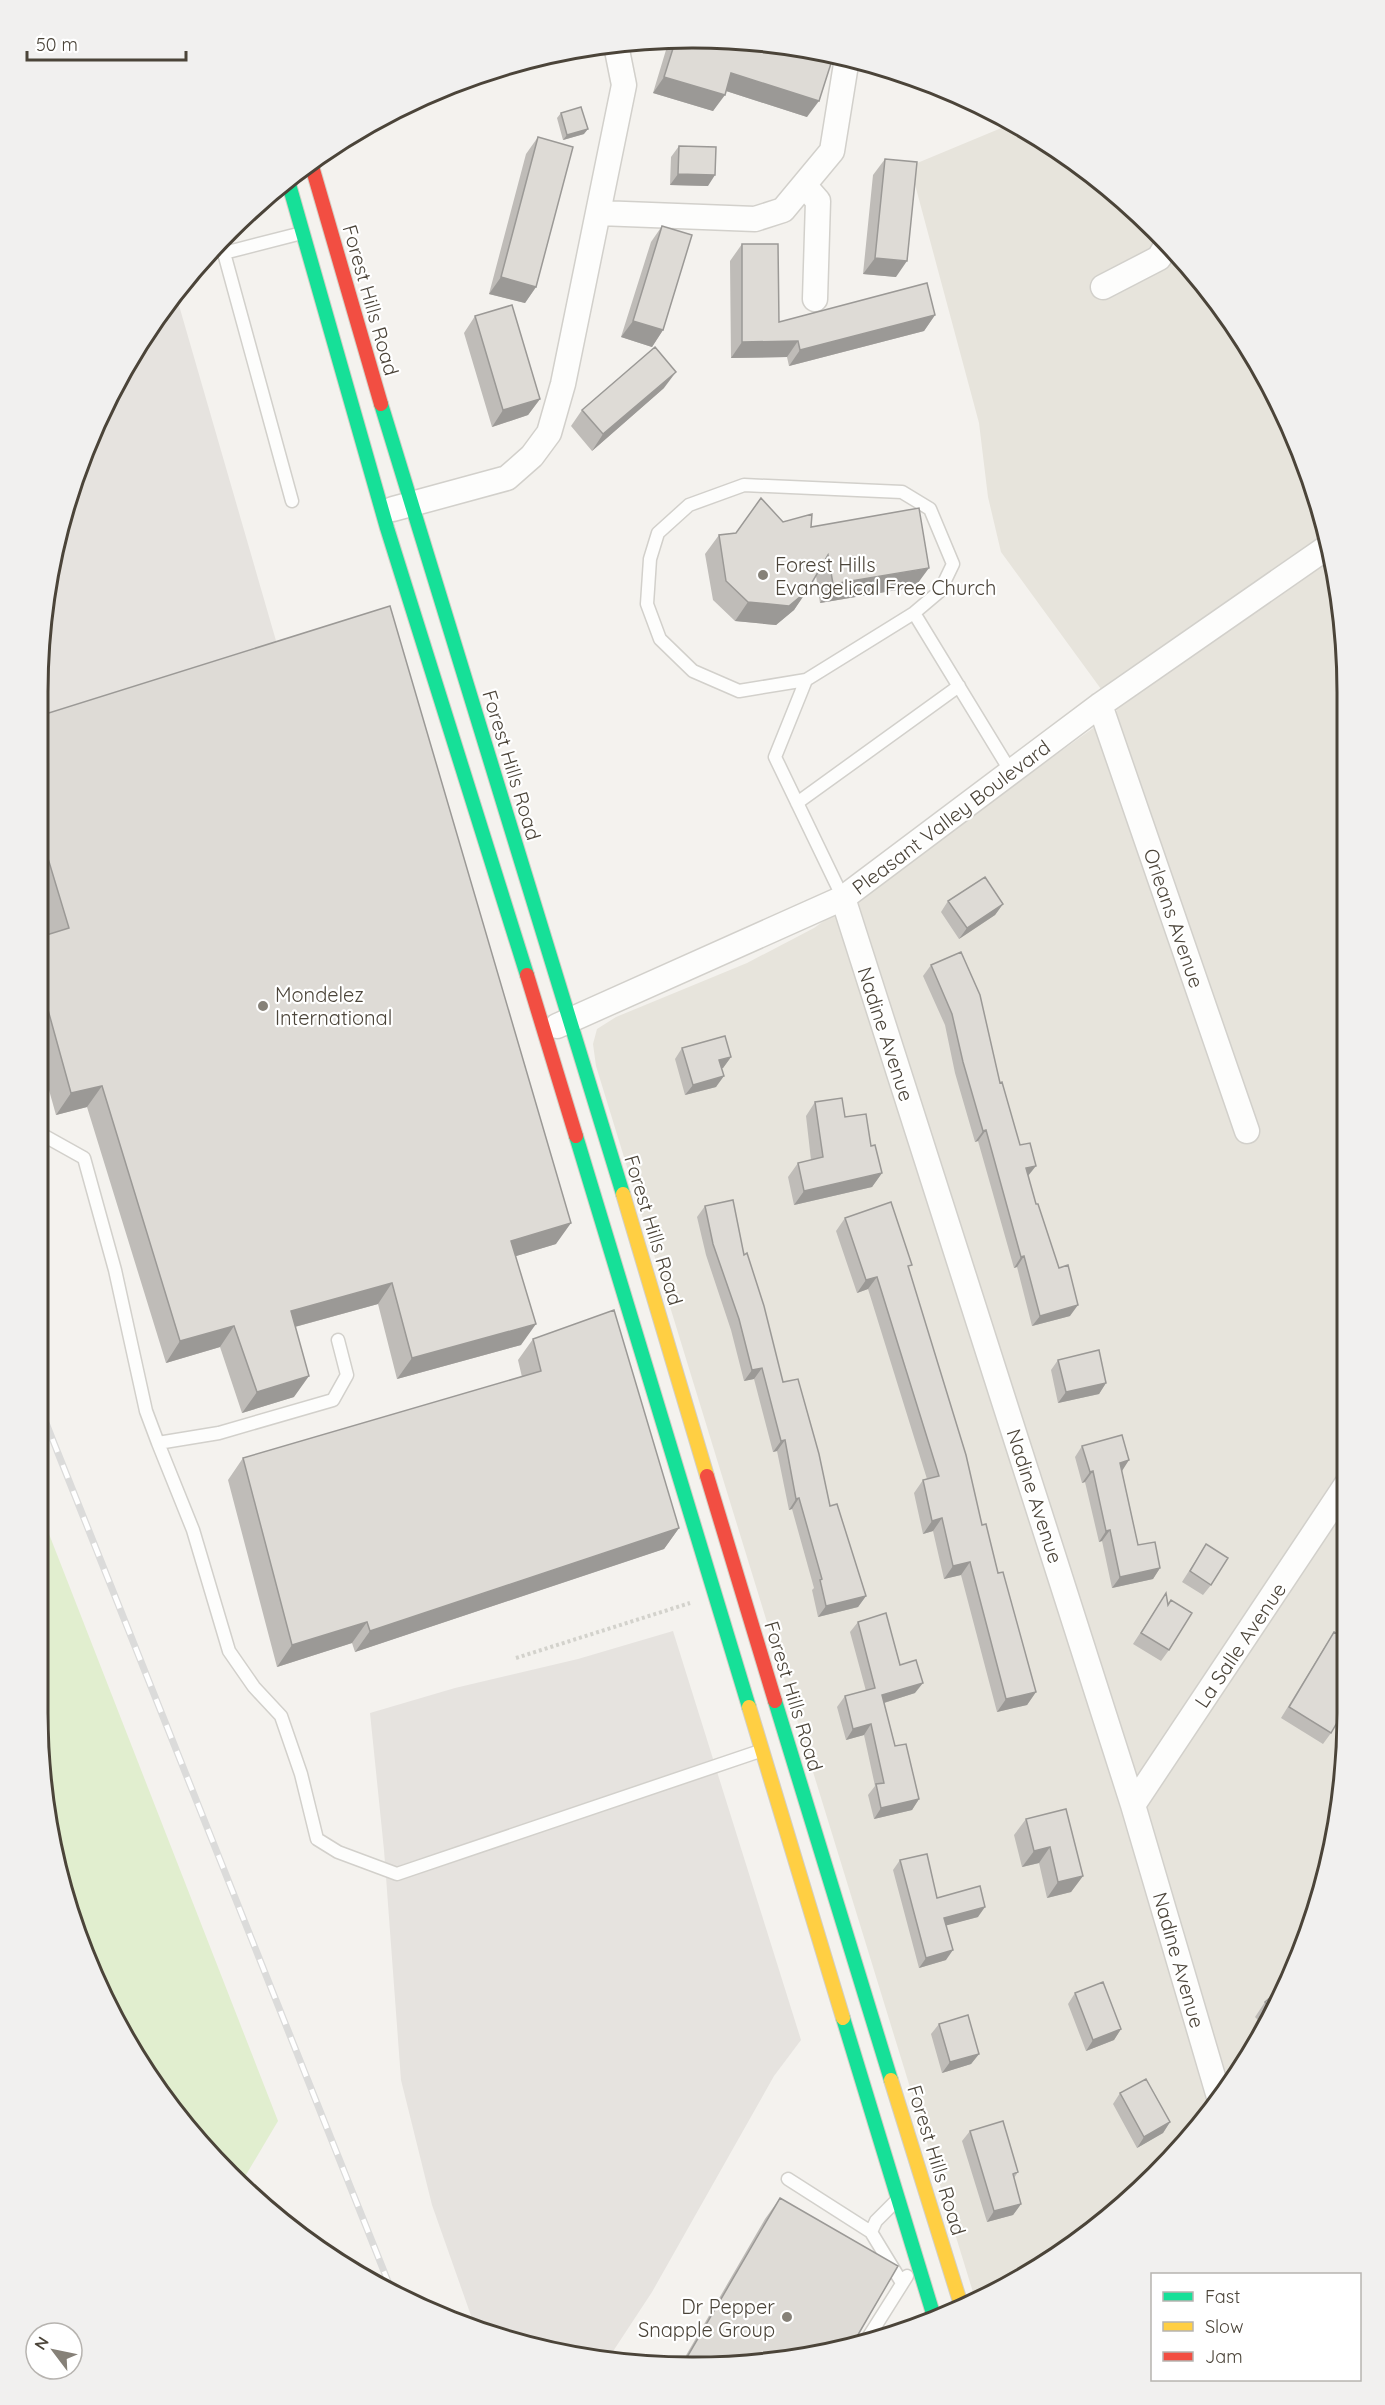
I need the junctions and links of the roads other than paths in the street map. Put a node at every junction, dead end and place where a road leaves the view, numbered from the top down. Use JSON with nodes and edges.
{"nodes":[{"id":1,"x":618,"y":53,"type":"edge"},
{"id":2,"x":846,"y":67,"type":"edge"},
{"id":3,"x":313,"y":172,"type":"edge"},
{"id":4,"x":804,"y":185,"type":"junction"},
{"id":5,"x":291,"y":189,"type":"edge"},
{"id":6,"x":599,"y":213,"type":"junction"},
{"id":7,"x":330,"y":225,"type":"junction"},
{"id":8,"x":305,"y":232,"type":"junction"},
{"id":9,"x":228,"y":247,"type":"edge"},
{"id":10,"x":1162,"y":252,"type":"edge"},
{"id":11,"x":222,"y":253,"type":"edge"},
{"id":12,"x":1102,"y":287,"type":"dead end"},
{"id":13,"x":815,"y":299,"type":"dead end"},
{"id":14,"x":292,"y":501,"type":"dead end"},
{"id":15,"x":409,"y":503,"type":"junction"},
{"id":16,"x":383,"y":513,"type":"junction"},
{"id":17,"x":1321,"y":551,"type":"edge"},
{"id":18,"x":914,"y":613,"type":"junction"},
{"id":19,"x":806,"y":680,"type":"junction"},
{"id":20,"x":959,"y":686,"type":"junction"},
{"id":21,"x":1100,"y":705,"type":"junction"},
{"id":22,"x":1011,"y":772,"type":"junction"},
{"id":23,"x":797,"y":802,"type":"junction"},
{"id":24,"x":843,"y":898,"type":"junction"},
{"id":25,"x":571,"y":1021,"type":"junction"},
{"id":26,"x":544,"y":1031,"type":"junction"},
{"id":27,"x":1248,"y":1131,"type":"dead end"},
{"id":28,"x":48,"y":1138,"type":"edge"},
{"id":29,"x":338,"y":1340,"type":"dead end"},
{"id":30,"x":158,"y":1443,"type":"junction"},
{"id":31,"x":1337,"y":1499,"type":"edge"},
{"id":32,"x":786,"y":1739,"type":"junction"},
{"id":33,"x":761,"y":1751,"type":"junction"},
{"id":34,"x":1133,"y":1805,"type":"junction"},
{"id":35,"x":1216,"y":2088,"type":"edge"},
{"id":36,"x":788,"y":2180,"type":"dead end"},
{"id":37,"x":924,"y":2185,"type":"junction"},
{"id":38,"x":898,"y":2199,"type":"junction"},
{"id":39,"x":871,"y":2232,"type":"junction"},
{"id":40,"x":917,"y":2260,"type":"junction"},
{"id":41,"x":902,"y":2283,"type":"junction"},
{"id":42,"x":959,"y":2299,"type":"edge"},
{"id":43,"x":932,"y":2311,"type":"edge"},
{"id":44,"x":872,"y":2331,"type":"edge"}],
"edges":[{"from":1,"to":6,"type":"street"},
{"from":2,"to":4,"type":"street"},
{"from":3,"to":7,"type":"street","name":"Forest Hills Road"},
{"from":4,"to":6,"type":"street"},
{"from":4,"to":13,"type":"street"},
{"from":5,"to":8,"type":"street"},
{"from":6,"to":15,"type":"street"},
{"from":7,"to":8,"type":"lane"},
{"from":7,"to":15,"type":"street","name":"Forest Hills Road"},
{"from":8,"to":9,"type":"lane"},
{"from":8,"to":16,"type":"street"},
{"from":10,"to":12,"type":"street"},
{"from":11,"to":14,"type":"lane"},
{"from":15,"to":16,"type":"street"},
{"from":15,"to":25,"type":"street","name":"Forest Hills Road"},
{"from":16,"to":26,"type":"street"},
{"from":17,"to":21,"type":"street","name":"Pleasant Valley Boulevard"},
{"from":18,"to":19,"type":"lane"},
{"from":18,"to":19,"type":"lane"},
{"from":18,"to":20,"type":"lane"},
{"from":19,"to":23,"type":"lane"},
{"from":20,"to":22,"type":"lane"},
{"from":20,"to":23,"type":"lane"},
{"from":21,"to":22,"type":"street","name":"Pleasant Valley Boulevard"},
{"from":21,"to":27,"type":"street","name":"Orleans Avenue"},
{"from":22,"to":24,"type":"street","name":"Pleasant Valley Boulevard"},
{"from":23,"to":24,"type":"lane"},
{"from":24,"to":25,"type":"street","name":"Pleasant Valley Boulevard"},
{"from":24,"to":34,"type":"street","name":"Nadine Avenue"},
{"from":25,"to":26,"type":"street","name":"Pleasant Valley Boulevard"},
{"from":25,"to":32,"type":"street","name":"Forest Hills Road"},
{"from":26,"to":33,"type":"street"},
{"from":28,"to":30,"type":"lane"},
{"from":29,"to":30,"type":"lane"},
{"from":30,"to":33,"type":"lane"},
{"from":31,"to":34,"type":"street","name":"La Salle Avenue"},
{"from":32,"to":33,"type":"street"},
{"from":32,"to":37,"type":"street","name":"Forest Hills Road"},
{"from":33,"to":38,"type":"street"},
{"from":34,"to":35,"type":"street","name":"Nadine Avenue"},
{"from":36,"to":39,"type":"lane"},
{"from":37,"to":38,"type":"street"},
{"from":37,"to":42,"type":"street","name":"Forest Hills Road"},
{"from":38,"to":39,"type":"lane"},
{"from":38,"to":40,"type":"street"},
{"from":39,"to":41,"type":"lane"},
{"from":40,"to":41,"type":"lane"},
{"from":40,"to":43,"type":"street"},
{"from":41,"to":44,"type":"lane"}]}
